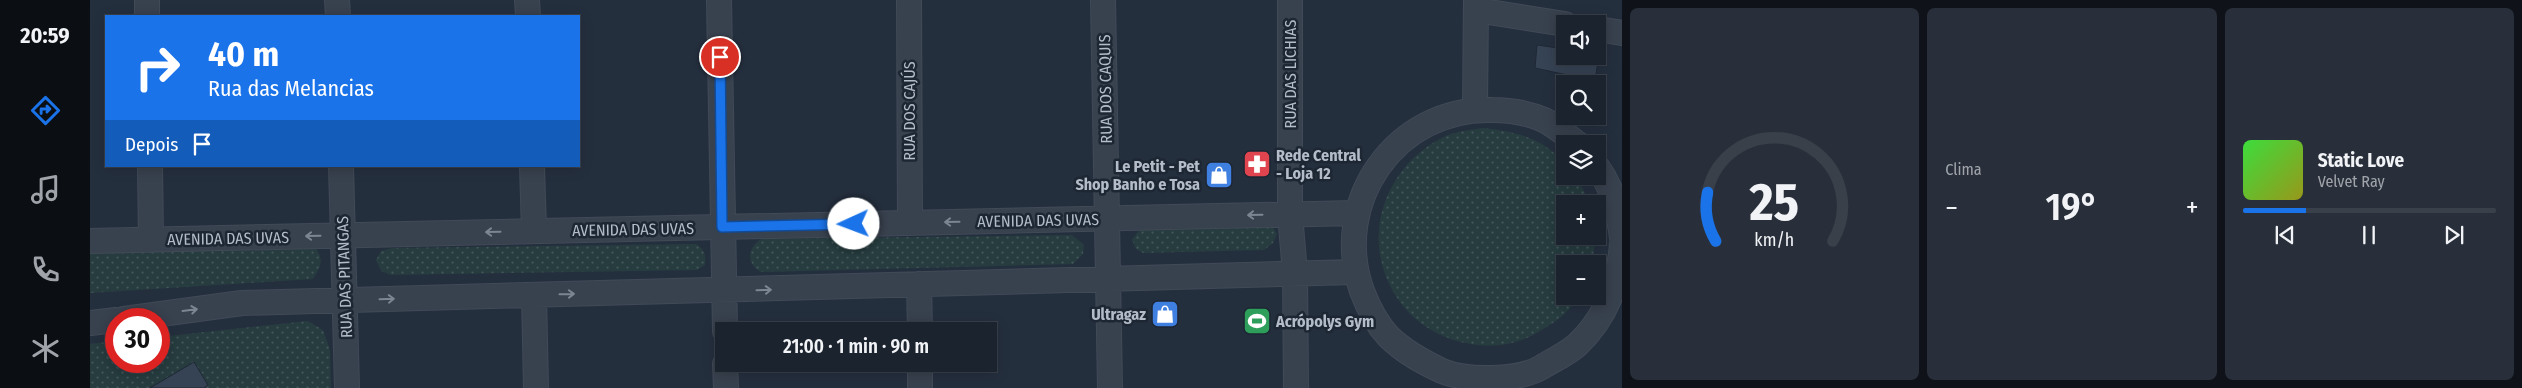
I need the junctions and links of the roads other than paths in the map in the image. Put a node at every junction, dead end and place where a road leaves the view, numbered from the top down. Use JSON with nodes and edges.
{"nodes":[{"id":1,"x":147,"y":0,"type":"edge"},
{"id":2,"x":337,"y":0,"type":"edge"},
{"id":3,"x":527,"y":0,"type":"edge"},
{"id":4,"x":719,"y":0,"type":"edge"},
{"id":5,"x":909,"y":0,"type":"edge"},
{"id":6,"x":1103,"y":0,"type":"edge"},
{"id":7,"x":1290,"y":0,"type":"edge"},
{"id":8,"x":1476,"y":5,"type":"edge"},
{"id":9,"x":148,"y":15,"type":"edge"},
{"id":10,"x":338,"y":15,"type":"edge"},
{"id":11,"x":528,"y":15,"type":"edge"},
{"id":12,"x":1556,"y":22,"type":"edge"},
{"id":13,"x":1606,"y":30,"type":"edge"},
{"id":14,"x":1622,"y":33,"type":"edge"},
{"id":15,"x":1475,"y":109,"type":"junction"},
{"id":16,"x":1565,"y":135,"type":"edge"},
{"id":17,"x":150,"y":167,"type":"edge"},
{"id":18,"x":341,"y":167,"type":"edge"},
{"id":19,"x":532,"y":167,"type":"edge"},
{"id":20,"x":1606,"y":179,"type":"edge"},
{"id":21,"x":1356,"y":213,"type":"junction"},
{"id":22,"x":1290,"y":214,"type":"junction"},
{"id":23,"x":1108,"y":219,"type":"junction"},
{"id":24,"x":910,"y":223,"type":"junction"},
{"id":25,"x":722,"y":227,"type":"junction"},
{"id":26,"x":534,"y":231,"type":"junction"},
{"id":27,"x":342,"y":235,"type":"junction"},
{"id":28,"x":1622,"y":237,"type":"edge"},
{"id":29,"x":152,"y":240,"type":"junction"},
{"id":30,"x":90,"y":241,"type":"edge"},
{"id":31,"x":1621,"y":259,"type":"edge"},
{"id":32,"x":1355,"y":272,"type":"junction"},
{"id":33,"x":1294,"y":273,"type":"junction"},
{"id":34,"x":1109,"y":279,"type":"junction"},
{"id":35,"x":919,"y":284,"type":"junction"},
{"id":36,"x":724,"y":291,"type":"junction"},
{"id":37,"x":534,"y":295,"type":"junction"},
{"id":38,"x":346,"y":300,"type":"junction"},
{"id":39,"x":170,"y":313,"type":"edge"},
{"id":40,"x":105,"y":321,"type":"edge"},
{"id":41,"x":725,"y":322,"type":"edge"},
{"id":42,"x":920,"y":322,"type":"edge"},
{"id":43,"x":90,"y":323,"type":"edge"},
{"id":44,"x":725,"y":372,"type":"edge"},
{"id":45,"x":920,"y":372,"type":"edge"},
{"id":46,"x":1487,"y":383,"type":"edge"},
{"id":47,"x":347,"y":388,"type":"edge"},
{"id":48,"x":536,"y":388,"type":"edge"},
{"id":49,"x":726,"y":388,"type":"edge"},
{"id":50,"x":920,"y":388,"type":"edge"},
{"id":51,"x":1110,"y":388,"type":"edge"},
{"id":52,"x":1296,"y":388,"type":"edge"}],
"edges":[{"from":1,"to":9,"type":"street"},
{"from":2,"to":10,"type":"street"},
{"from":3,"to":11,"type":"street"},
{"from":4,"to":25,"type":"street"},
{"from":5,"to":24,"type":"street","name":"RUA DOS CAJÚS"},
{"from":6,"to":23,"type":"street","name":"RUA DOS CAQUIS"},
{"from":7,"to":22,"type":"street","name":"RUA DAS LICHIAS"},
{"from":8,"to":12,"type":"street"},
{"from":8,"to":15,"type":"street"},
{"from":13,"to":14,"type":"street"},
{"from":15,"to":16,"type":"street"},
{"from":15,"to":21,"type":"street"},
{"from":17,"to":29,"type":"street"},
{"from":18,"to":27,"type":"street","name":"RUA DAS PITANGAS"},
{"from":19,"to":26,"type":"street"},
{"from":20,"to":28,"type":"street"},
{"from":21,"to":22,"type":"street","name":"AVENIDA DAS UVAS"},
{"from":21,"to":32,"type":"street"},
{"from":22,"to":23,"type":"street","name":"AVENIDA DAS UVAS","one_way":true},
{"from":22,"to":33,"type":"street","name":"RUA DAS LICHIAS"},
{"from":23,"to":24,"type":"street","name":"AVENIDA DAS UVAS","one_way":true},
{"from":23,"to":34,"type":"street","name":"RUA DOS CAQUIS"},
{"from":24,"to":25,"type":"street","name":"AVENIDA DAS UVAS"},
{"from":25,"to":26,"type":"street","name":"AVENIDA DAS UVAS"},
{"from":25,"to":36,"type":"street"},
{"from":26,"to":27,"type":"street","name":"AVENIDA DAS UVAS","one_way":true},
{"from":27,"to":29,"type":"street","name":"AVENIDA DAS UVAS","one_way":true},
{"from":27,"to":38,"type":"street","name":"RUA DAS PITANGAS"},
{"from":29,"to":30,"type":"street","name":"AVENIDA DAS UVAS"},
{"from":31,"to":46,"type":"street"},
{"from":32,"to":33,"type":"street"},
{"from":32,"to":46,"type":"street"},
{"from":33,"to":34,"type":"street"},
{"from":33,"to":52,"type":"street","name":"RUA DAS LICHIAS"},
{"from":34,"to":35,"type":"street"},
{"from":34,"to":51,"type":"street","name":"RUA DOS CAQUIS"},
{"from":36,"to":35,"type":"street","one_way":true},
{"from":35,"to":42,"type":"street"},
{"from":37,"to":36,"type":"street","one_way":true},
{"from":36,"to":41,"type":"street"},
{"from":38,"to":37,"type":"street","one_way":true},
{"from":37,"to":48,"type":"street"},
{"from":39,"to":38,"type":"street","one_way":true},
{"from":38,"to":47,"type":"street","name":"RUA DAS PITANGAS"},
{"from":40,"to":43,"type":"street"},
{"from":44,"to":49,"type":"street"},
{"from":45,"to":50,"type":"street"}]}
